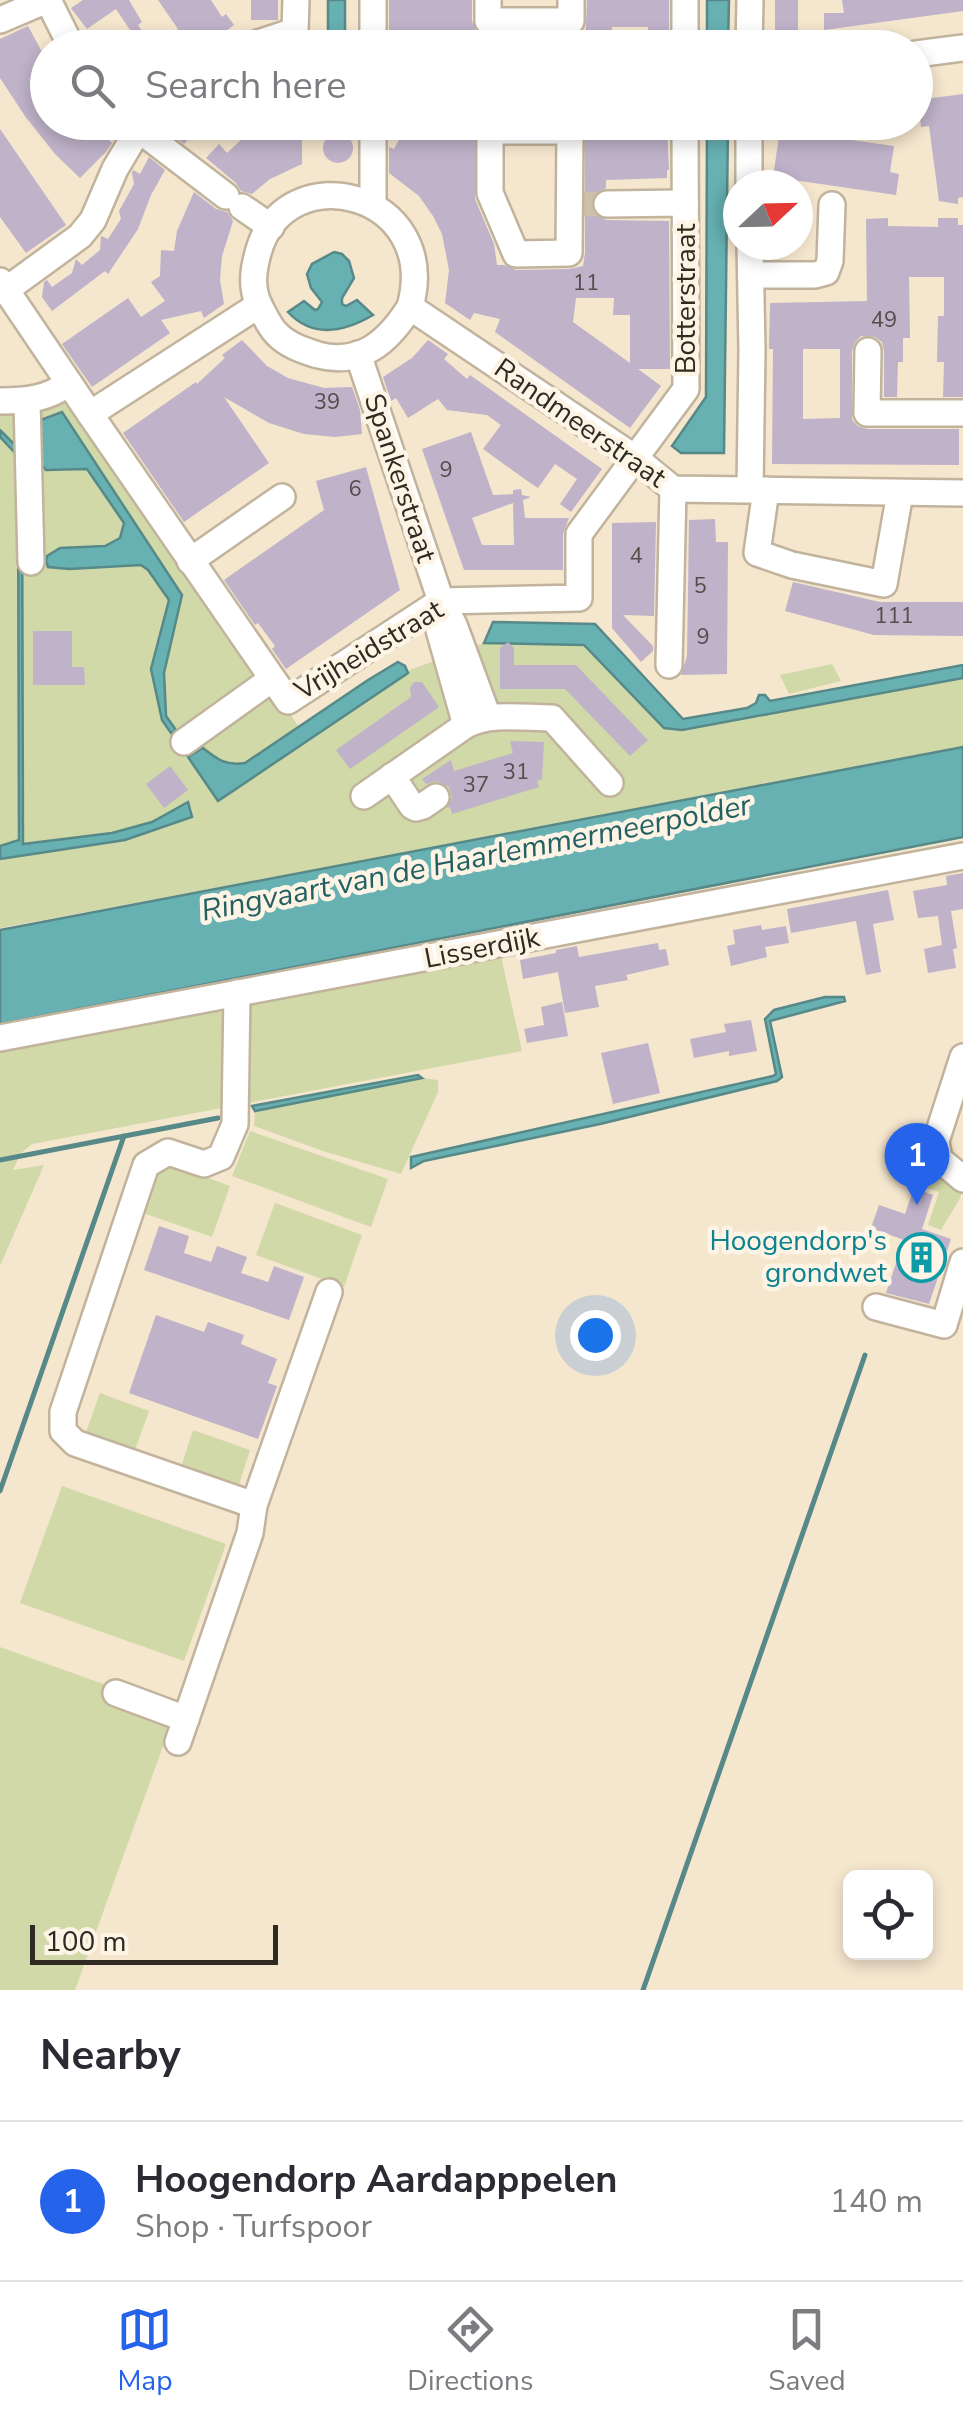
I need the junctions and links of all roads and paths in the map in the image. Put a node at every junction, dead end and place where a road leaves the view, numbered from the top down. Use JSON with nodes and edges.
{"nodes":[{"id":1,"x":48,"y":0,"type":"edge"},
{"id":2,"x":296,"y":0,"type":"edge"},
{"id":3,"x":373,"y":0,"type":"edge"},
{"id":4,"x":488,"y":0,"type":"edge"},
{"id":5,"x":570,"y":0,"type":"edge"},
{"id":6,"x":686,"y":0,"type":"edge"},
{"id":7,"x":750,"y":0,"type":"edge"},
{"id":8,"x":0,"y":20,"type":"edge"},
{"id":9,"x":63,"y":30,"type":"edge"},
{"id":10,"x":295,"y":30,"type":"edge"},
{"id":11,"x":373,"y":30,"type":"edge"},
{"id":12,"x":686,"y":30,"type":"edge"},
{"id":13,"x":750,"y":30,"type":"edge"},
{"id":14,"x":963,"y":48,"type":"edge"},
{"id":15,"x":933,"y":52,"type":"edge"},
{"id":16,"x":130,"y":140,"type":"edge"},
{"id":17,"x":153,"y":140,"type":"edge"},
{"id":18,"x":373,"y":140,"type":"edge"},
{"id":19,"x":490,"y":140,"type":"edge"},
{"id":20,"x":572,"y":140,"type":"edge"},
{"id":21,"x":686,"y":140,"type":"edge"},
{"id":22,"x":749,"y":140,"type":"edge"},
{"id":23,"x":749,"y":170,"type":"edge"},
{"id":24,"x":686,"y":203,"type":"junction"},
{"id":25,"x":587,"y":204,"type":"junction"},
{"id":26,"x":832,"y":205,"type":"dead end"},
{"id":27,"x":373,"y":206,"type":"junction"},
{"id":28,"x":271,"y":227,"type":"junction"},
{"id":29,"x":750,"y":260,"type":"edge"},
{"id":30,"x":751,"y":275,"type":"junction"},
{"id":31,"x":3,"y":286,"type":"edge"},
{"id":32,"x":259,"y":305,"type":"junction"},
{"id":33,"x":410,"y":308,"type":"junction"},
{"id":34,"x":868,"y":351,"type":"dead end"},
{"id":35,"x":358,"y":354,"type":"junction"},
{"id":36,"x":69,"y":383,"type":"junction"},
{"id":37,"x":0,"y":401,"type":"edge"},
{"id":38,"x":27,"y":401,"type":"junction"},
{"id":39,"x":963,"y":413,"type":"edge"},
{"id":40,"x":90,"y":414,"type":"junction"},
{"id":41,"x":635,"y":458,"type":"junction"},
{"id":42,"x":673,"y":489,"type":"junction"},
{"id":43,"x":758,"y":490,"type":"junction"},
{"id":44,"x":900,"y":493,"type":"junction"},
{"id":45,"x":963,"y":494,"type":"edge"},
{"id":46,"x":282,"y":498,"type":"dead end"},
{"id":47,"x":190,"y":560,"type":"junction"},
{"id":48,"x":30,"y":562,"type":"dead end"},
{"id":49,"x":441,"y":602,"type":"junction"},
{"id":50,"x":670,"y":665,"type":"dead end"},
{"id":51,"x":272,"y":678,"type":"junction"},
{"id":52,"x":477,"y":721,"type":"junction"},
{"id":53,"x":184,"y":742,"type":"dead end"},
{"id":54,"x":392,"y":776,"type":"junction"},
{"id":55,"x":610,"y":783,"type":"dead end"},
{"id":56,"x":364,"y":796,"type":"dead end"},
{"id":57,"x":436,"y":796,"type":"dead end"},
{"id":58,"x":963,"y":856,"type":"edge"},
{"id":59,"x":237,"y":993,"type":"junction"},
{"id":60,"x":0,"y":1038,"type":"edge"},
{"id":61,"x":963,"y":1057,"type":"edge"},
{"id":62,"x":963,"y":1179,"type":"edge"},
{"id":63,"x":963,"y":1262,"type":"edge"},
{"id":64,"x":330,"y":1292,"type":"dead end"},
{"id":65,"x":876,"y":1307,"type":"dead end"},
{"id":66,"x":254,"y":1505,"type":"junction"},
{"id":67,"x":116,"y":1693,"type":"dead end"}],
"edges":[{"from":1,"to":8,"type":"street"},
{"from":1,"to":9,"type":"street"},
{"from":2,"to":10,"type":"street"},
{"from":3,"to":11,"type":"street"},
{"from":4,"to":5,"type":"street"},
{"from":6,"to":12,"type":"street"},
{"from":7,"to":13,"type":"street"},
{"from":14,"to":15,"type":"street"},
{"from":16,"to":31,"type":"street"},
{"from":17,"to":28,"type":"street"},
{"from":18,"to":27,"type":"street"},
{"from":19,"to":25,"type":"street"},
{"from":20,"to":25,"type":"street"},
{"from":21,"to":24,"type":"street","name":"Botterstraat"},
{"from":22,"to":23,"type":"street"},
{"from":24,"to":25,"type":"street"},
{"from":24,"to":41,"type":"street","name":"Botterstraat"},
{"from":26,"to":30,"type":"street"},
{"from":27,"to":28,"type":"street"},
{"from":27,"to":33,"type":"street"},
{"from":28,"to":32,"type":"street"},
{"from":29,"to":30,"type":"street"},
{"from":30,"to":43,"type":"street"},
{"from":31,"to":36,"type":"street"},
{"from":32,"to":35,"type":"street"},
{"from":32,"to":40,"type":"street"},
{"from":33,"to":35,"type":"street"},
{"from":33,"to":41,"type":"street","name":"Randmeerstraat"},
{"from":34,"to":39,"type":"street"},
{"from":35,"to":49,"type":"street","name":"Spankerstraat"},
{"from":36,"to":38,"type":"street"},
{"from":36,"to":40,"type":"street"},
{"from":37,"to":38,"type":"street"},
{"from":38,"to":48,"type":"street"},
{"from":40,"to":47,"type":"street","name":"Vrijheidstraat"},
{"from":41,"to":42,"type":"street","name":"Randmeerstraat"},
{"from":41,"to":49,"type":"street","name":"Vrijheidstraat"},
{"from":42,"to":43,"type":"street","name":"Randmeerstraat"},
{"from":42,"to":50,"type":"street"},
{"from":43,"to":44,"type":"street","name":"Randmeerstraat"},
{"from":43,"to":44,"type":"street"},
{"from":44,"to":45,"type":"street","name":"Randmeerstraat"},
{"from":46,"to":47,"type":"street"},
{"from":47,"to":51,"type":"street","name":"Vrijheidstraat"},
{"from":49,"to":51,"type":"street","name":"Vrijheidstraat"},
{"from":49,"to":52,"type":"street","name":"Spankerstraat"},
{"from":51,"to":53,"type":"street"},
{"from":52,"to":54,"type":"street"},
{"from":52,"to":55,"type":"street"},
{"from":54,"to":56,"type":"street"},
{"from":54,"to":57,"type":"street"},
{"from":58,"to":59,"type":"street","name":"Lisserdijk"},
{"from":59,"to":60,"type":"street","name":"Lisserdijk"},
{"from":59,"to":66,"type":"street"},
{"from":61,"to":62,"type":"street"},
{"from":63,"to":65,"type":"street"},
{"from":64,"to":66,"type":"street"},
{"from":66,"to":67,"type":"street"}]}
